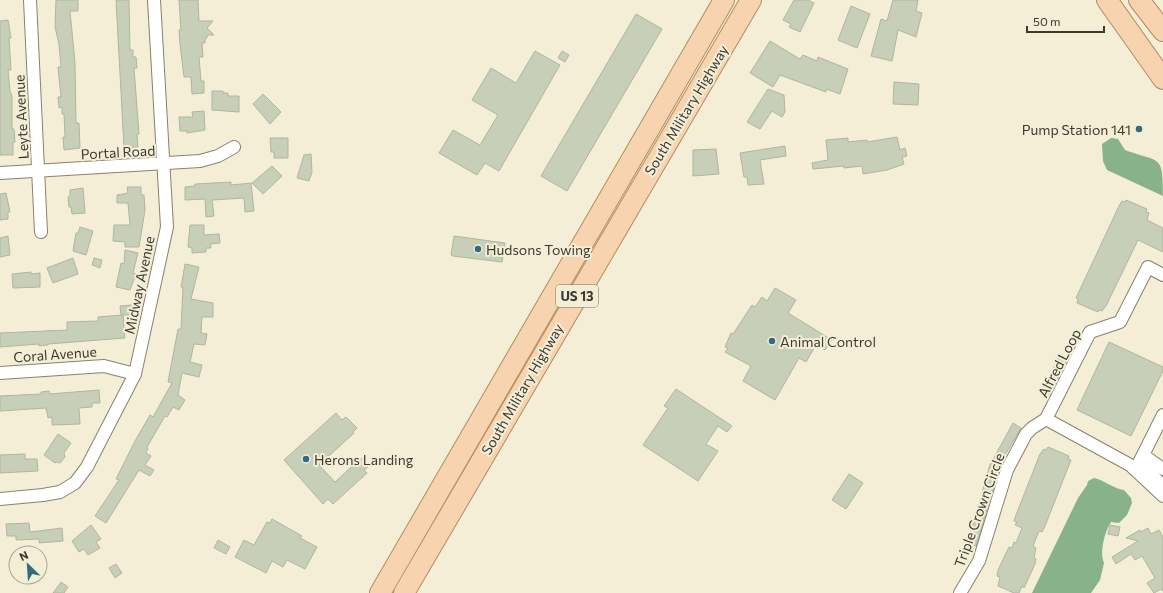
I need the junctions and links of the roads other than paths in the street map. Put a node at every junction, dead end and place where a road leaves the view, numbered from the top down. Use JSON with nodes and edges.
{"nodes":[{"id":1,"x":30,"y":0,"type":"edge"},
{"id":2,"x":154,"y":0,"type":"edge"},
{"id":3,"x":724,"y":0,"type":"edge"},
{"id":4,"x":751,"y":0,"type":"edge"},
{"id":5,"x":1108,"y":0,"type":"edge"},
{"id":6,"x":1116,"y":0,"type":"edge"},
{"id":7,"x":1139,"y":0,"type":"edge"},
{"id":8,"x":1124,"y":23,"type":"junction"},
{"id":9,"x":1163,"y":31,"type":"edge"},
{"id":10,"x":1163,"y":79,"type":"edge"},
{"id":11,"x":234,"y":147,"type":"dead end"},
{"id":12,"x":164,"y":164,"type":"junction"},
{"id":13,"x":38,"y":170,"type":"junction"},
{"id":14,"x":0,"y":173,"type":"edge"},
{"id":15,"x":41,"y":232,"type":"dead end"},
{"id":16,"x":1163,"y":275,"type":"edge"},
{"id":17,"x":0,"y":373,"type":"edge"},
{"id":18,"x":135,"y":374,"type":"junction"},
{"id":19,"x":1163,"y":415,"type":"edge"},
{"id":20,"x":1046,"y":419,"type":"junction"},
{"id":21,"x":1139,"y":462,"type":"junction"},
{"id":22,"x":1163,"y":469,"type":"edge"},
{"id":23,"x":1163,"y":492,"type":"edge"},
{"id":24,"x":1163,"y":496,"type":"edge"},
{"id":25,"x":0,"y":499,"type":"edge"},
{"id":26,"x":380,"y":593,"type":"edge"},
{"id":27,"x":404,"y":593,"type":"edge"},
{"id":28,"x":960,"y":593,"type":"edge"}],
"edges":[{"from":1,"to":13,"type":"street","name":"Leyte Avenue"},
{"from":2,"to":12,"type":"street","name":"Midway Avenue"},
{"from":3,"to":26,"type":"main road","name":"South Military Highway","number":"US 13"},
{"from":4,"to":27,"type":"main road","name":"South Military Highway","number":"US 13"},
{"from":5,"to":8,"type":"main road"},
{"from":6,"to":8,"type":"main road"},
{"from":7,"to":9,"type":"main road"},
{"from":8,"to":10,"type":"main road"},
{"from":11,"to":12,"type":"street","name":"Portal Road"},
{"from":12,"to":13,"type":"street","name":"Portal Road"},
{"from":12,"to":18,"type":"street","name":"Midway Avenue"},
{"from":13,"to":14,"type":"street","name":"Portal Road"},
{"from":13,"to":15,"type":"street","name":"Leyte Avenue"},
{"from":16,"to":20,"type":"street","name":"Alfred Loop"},
{"from":17,"to":18,"type":"street","name":"Coral Avenue"},
{"from":18,"to":25,"type":"street","name":"Midway Avenue"},
{"from":19,"to":21,"type":"street"},
{"from":20,"to":21,"type":"street"},
{"from":20,"to":28,"type":"street","name":"Triple Crown Circle"},
{"from":21,"to":22,"type":"street"},
{"from":21,"to":23,"type":"street"},
{"from":21,"to":24,"type":"street"}]}
